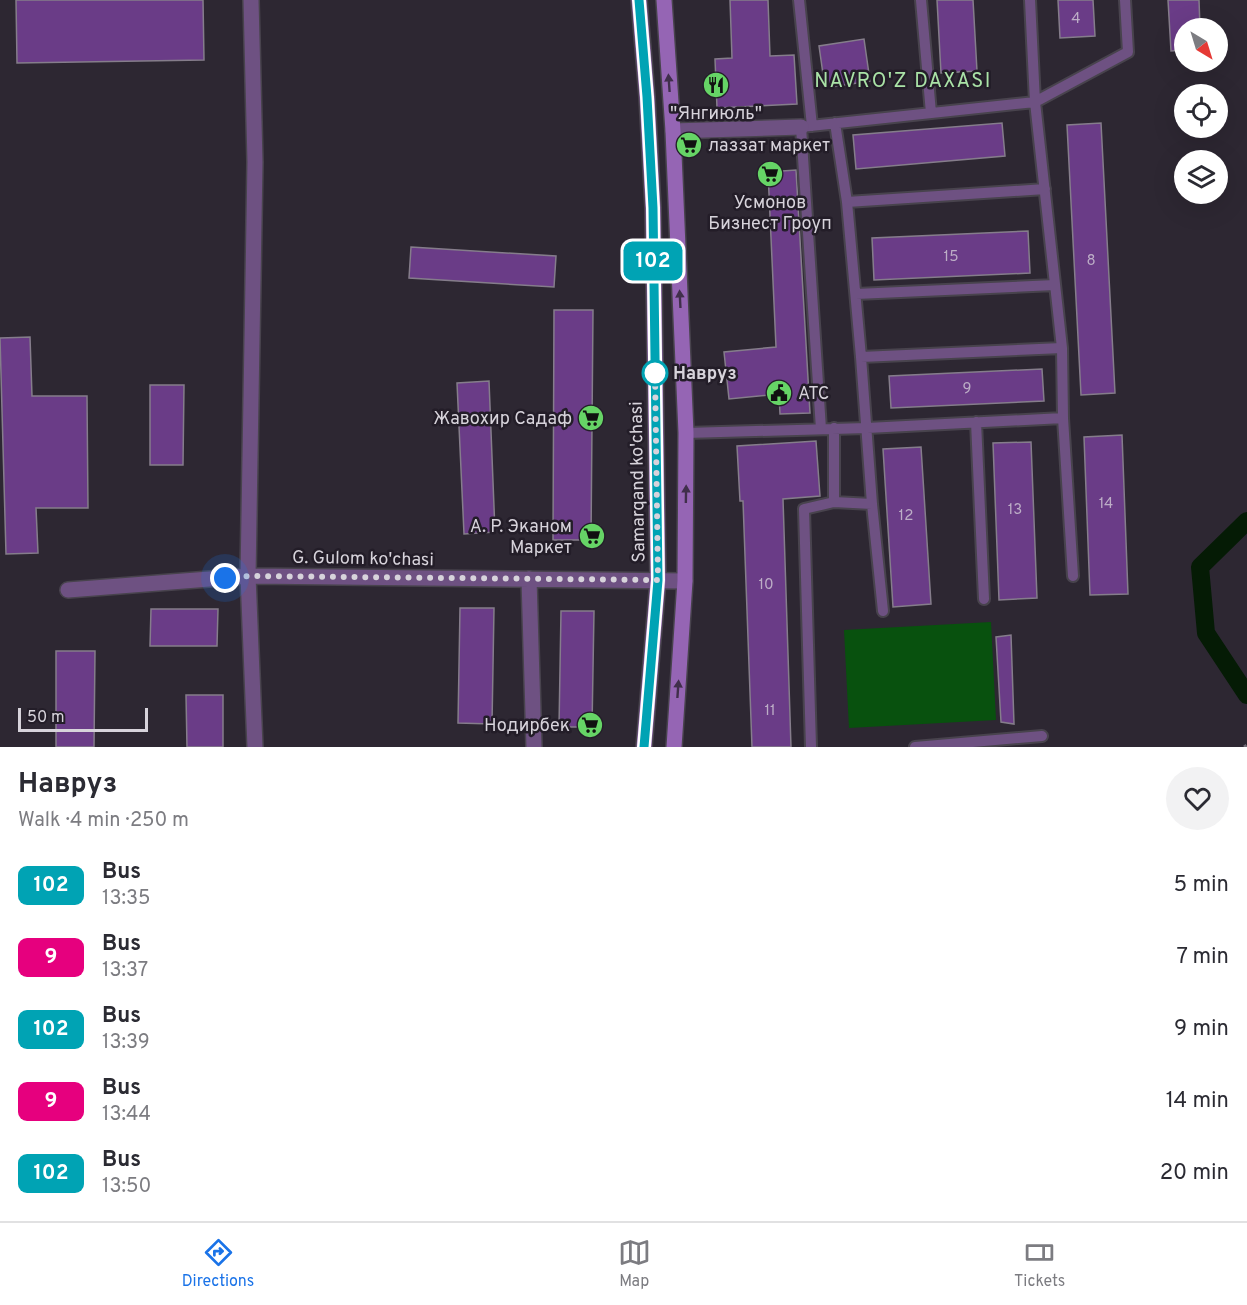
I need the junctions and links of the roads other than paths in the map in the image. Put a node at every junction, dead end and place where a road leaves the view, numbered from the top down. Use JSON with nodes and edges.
{"nodes":[{"id":1,"x":251,"y":0,"type":"edge"},
{"id":2,"x":639,"y":0,"type":"edge"},
{"id":3,"x":663,"y":0,"type":"edge"},
{"id":4,"x":799,"y":0,"type":"edge"},
{"id":5,"x":921,"y":0,"type":"edge"},
{"id":6,"x":1030,"y":0,"type":"edge"},
{"id":7,"x":1125,"y":0,"type":"edge"},
{"id":8,"x":1035,"y":102,"type":"junction"},
{"id":9,"x":931,"y":113,"type":"junction"},
{"id":10,"x":835,"y":123,"type":"junction"},
{"id":11,"x":807,"y":126,"type":"junction"},
{"id":12,"x":673,"y":131,"type":"junction"},
{"id":13,"x":1045,"y":189,"type":"junction"},
{"id":14,"x":847,"y":202,"type":"junction"},
{"id":15,"x":1055,"y":285,"type":"junction"},
{"id":16,"x":856,"y":294,"type":"junction"},
{"id":17,"x":1062,"y":348,"type":"junction"},
{"id":18,"x":861,"y":357,"type":"junction"},
{"id":19,"x":1063,"y":418,"type":"junction"},
{"id":20,"x":976,"y":422,"type":"junction"},
{"id":21,"x":834,"y":428,"type":"junction"},
{"id":22,"x":867,"y":428,"type":"junction"},
{"id":23,"x":821,"y":429,"type":"junction"},
{"id":24,"x":686,"y":433,"type":"junction"},
{"id":25,"x":834,"y":502,"type":"junction"},
{"id":26,"x":872,"y":504,"type":"junction"},
{"id":27,"x":248,"y":576,"type":"junction"},
{"id":28,"x":1073,"y":576,"type":"dead end"},
{"id":29,"x":529,"y":579,"type":"junction"},
{"id":30,"x":658,"y":580,"type":"junction"},
{"id":31,"x":685,"y":581,"type":"junction"},
{"id":32,"x":68,"y":590,"type":"dead end"},
{"id":33,"x":984,"y":599,"type":"dead end"},
{"id":34,"x":883,"y":611,"type":"dead end"},
{"id":35,"x":1042,"y":736,"type":"dead end"},
{"id":36,"x":255,"y":747,"type":"edge"},
{"id":37,"x":534,"y":747,"type":"edge"},
{"id":38,"x":644,"y":747,"type":"edge"},
{"id":39,"x":674,"y":747,"type":"edge"},
{"id":40,"x":811,"y":747,"type":"edge"},
{"id":41,"x":915,"y":747,"type":"edge"}],
"edges":[{"from":1,"to":27,"type":"street"},
{"from":2,"to":30,"type":"main road","name":"Samarqand ko'chasi"},
{"from":12,"to":3,"type":"main road","one_way":true},
{"from":4,"to":11,"type":"lane"},
{"from":5,"to":9,"type":"lane"},
{"from":6,"to":8,"type":"lane"},
{"from":7,"to":8,"type":"lane"},
{"from":8,"to":9,"type":"lane"},
{"from":8,"to":13,"type":"lane"},
{"from":9,"to":10,"type":"lane"},
{"from":10,"to":11,"type":"lane"},
{"from":10,"to":14,"type":"lane"},
{"from":11,"to":12,"type":"street"},
{"from":11,"to":23,"type":"lane"},
{"from":24,"to":12,"type":"main road","one_way":true},
{"from":13,"to":14,"type":"lane"},
{"from":13,"to":15,"type":"lane"},
{"from":14,"to":16,"type":"lane"},
{"from":15,"to":16,"type":"lane"},
{"from":15,"to":17,"type":"lane"},
{"from":16,"to":18,"type":"lane"},
{"from":17,"to":18,"type":"lane"},
{"from":17,"to":19,"type":"lane"},
{"from":18,"to":22,"type":"lane"},
{"from":19,"to":20,"type":"lane"},
{"from":19,"to":28,"type":"lane"},
{"from":20,"to":22,"type":"lane"},
{"from":20,"to":33,"type":"lane"},
{"from":21,"to":22,"type":"lane"},
{"from":21,"to":23,"type":"lane"},
{"from":21,"to":25,"type":"lane"},
{"from":22,"to":26,"type":"lane"},
{"from":23,"to":24,"type":"lane"},
{"from":31,"to":24,"type":"main road","one_way":true},
{"from":25,"to":26,"type":"lane"},
{"from":25,"to":40,"type":"lane"},
{"from":26,"to":34,"type":"lane"},
{"from":27,"to":29,"type":"street","name":"G. Gulom ko'chasi"},
{"from":27,"to":32,"type":"street","name":"G. Gulom ko'chasi"},
{"from":27,"to":36,"type":"street"},
{"from":29,"to":30,"type":"street","name":"G. Gulom ko'chasi"},
{"from":29,"to":37,"type":"street"},
{"from":30,"to":31,"type":"street","name":"G. Gulom ko'chasi"},
{"from":30,"to":38,"type":"main road","name":"Samarqand ko'chasi"},
{"from":39,"to":31,"type":"main road","one_way":true},
{"from":35,"to":41,"type":"lane"}]}
